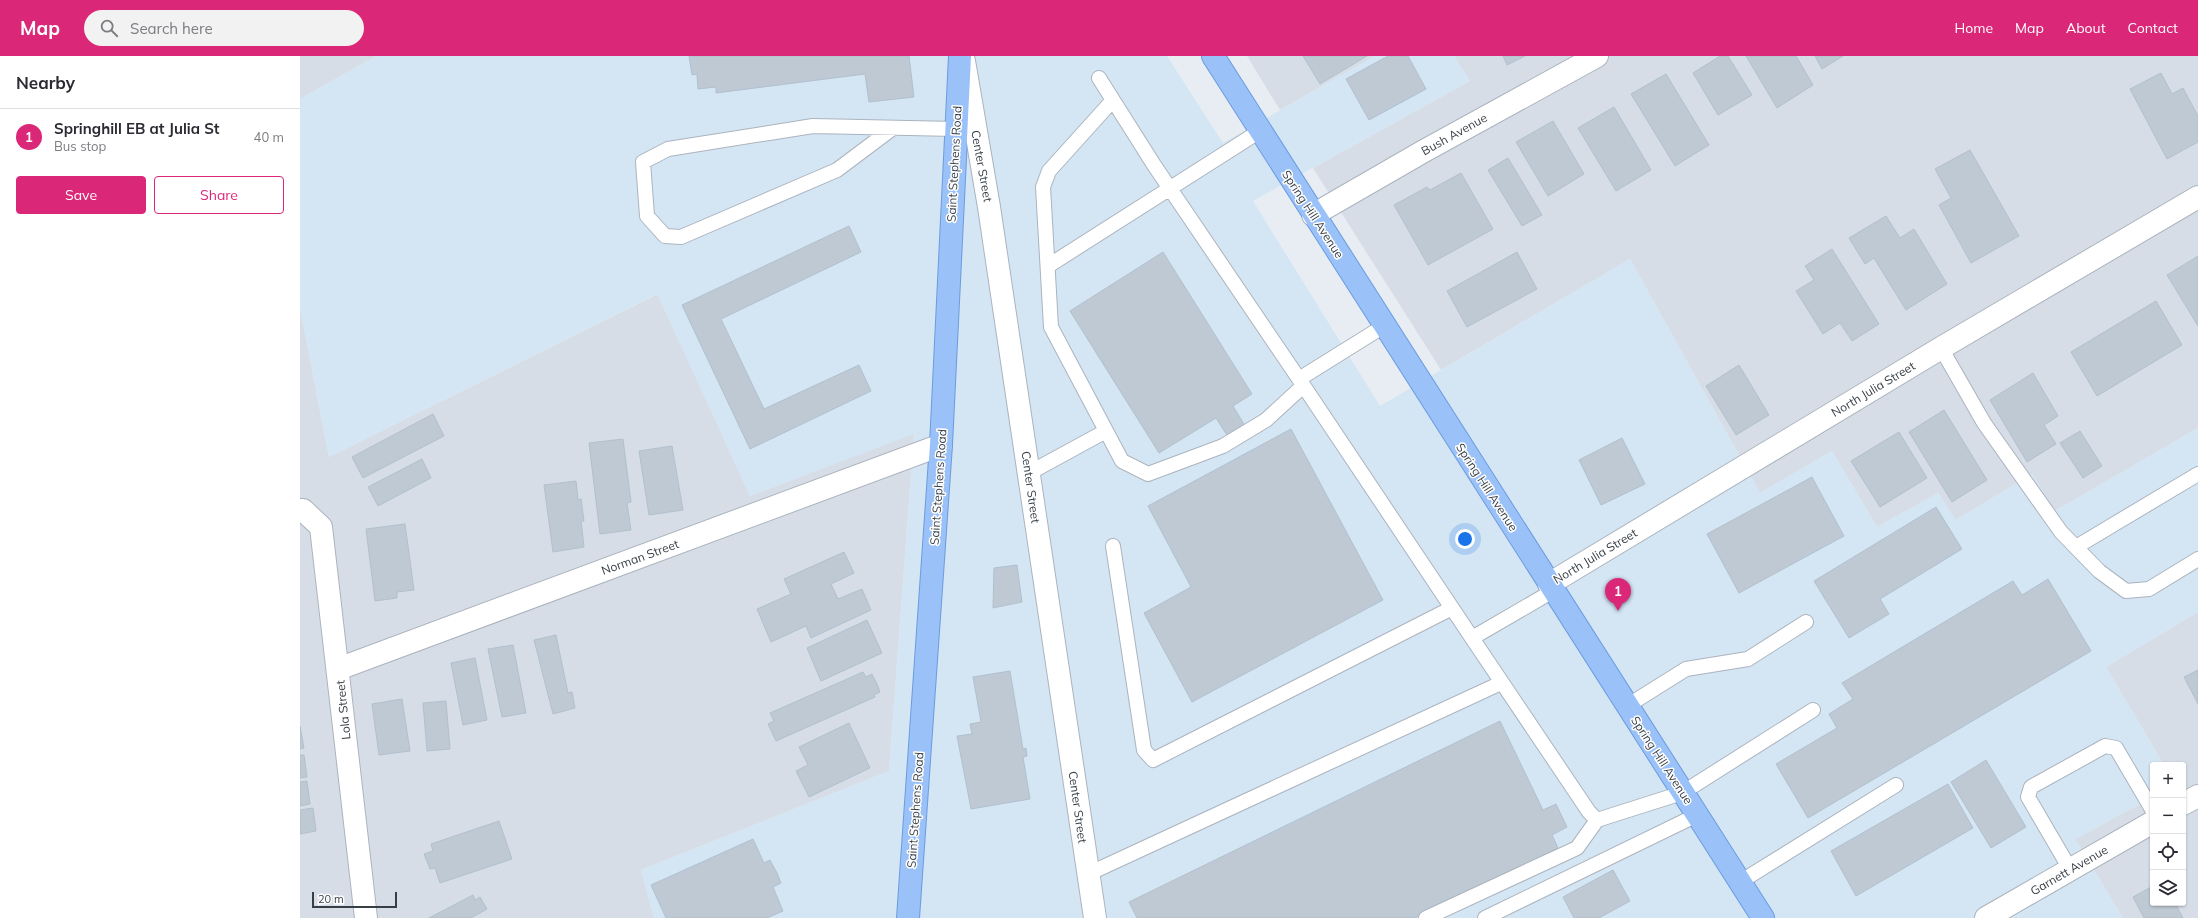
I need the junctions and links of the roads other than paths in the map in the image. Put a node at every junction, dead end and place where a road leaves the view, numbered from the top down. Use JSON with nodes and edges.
{"nodes":[{"id":1,"x":960,"y":56,"type":"edge"},
{"id":2,"x":963,"y":56,"type":"edge"},
{"id":3,"x":1213,"y":56,"type":"edge"},
{"id":4,"x":1596,"y":56,"type":"edge"},
{"id":5,"x":1099,"y":78,"type":"dead end"},
{"id":6,"x":1113,"y":100,"type":"junction"},
{"id":7,"x":893,"y":128,"type":"junction"},
{"id":8,"x":956,"y":130,"type":"junction"},
{"id":9,"x":1260,"y":131,"type":"junction"},
{"id":10,"x":1169,"y":188,"type":"junction"},
{"id":11,"x":2198,"y":197,"type":"edge"},
{"id":12,"x":1313,"y":215,"type":"junction"},
{"id":13,"x":1048,"y":266,"type":"junction"},
{"id":14,"x":1384,"y":326,"type":"junction"},
{"id":15,"x":1941,"y":348,"type":"junction"},
{"id":16,"x":1301,"y":382,"type":"junction"},
{"id":17,"x":1106,"y":431,"type":"junction"},
{"id":18,"x":941,"y":445,"type":"junction"},
{"id":19,"x":1029,"y":473,"type":"junction"},
{"id":20,"x":2198,"y":474,"type":"edge"},
{"id":21,"x":302,"y":510,"type":"edge"},
{"id":22,"x":1113,"y":546,"type":"dead end"},
{"id":23,"x":2076,"y":547,"type":"junction"},
{"id":24,"x":2198,"y":559,"type":"edge"},
{"id":25,"x":1551,"y":587,"type":"junction"},
{"id":26,"x":1452,"y":608,"type":"junction"},
{"id":27,"x":1806,"y":622,"type":"dead end"},
{"id":28,"x":1472,"y":638,"type":"junction"},
{"id":29,"x":338,"y":669,"type":"junction"},
{"id":30,"x":1501,"y":682,"type":"junction"},
{"id":31,"x":1627,"y":706,"type":"junction"},
{"id":32,"x":1813,"y":710,"type":"dead end"},
{"id":33,"x":1896,"y":785,"type":"dead end"},
{"id":34,"x":1682,"y":792,"type":"junction"},
{"id":35,"x":2198,"y":796,"type":"edge"},
{"id":36,"x":2186,"y":802,"type":"edge"},
{"id":37,"x":2150,"y":806,"type":"edge"},
{"id":38,"x":1697,"y":816,"type":"junction"},
{"id":39,"x":1597,"y":820,"type":"junction"},
{"id":40,"x":2150,"y":824,"type":"edge"},
{"id":41,"x":2070,"y":869,"type":"junction"},
{"id":42,"x":1088,"y":874,"type":"junction"},
{"id":43,"x":1740,"y":882,"type":"junction"},
{"id":44,"x":366,"y":918,"type":"edge"},
{"id":45,"x":908,"y":918,"type":"edge"},
{"id":46,"x":1095,"y":918,"type":"edge"},
{"id":47,"x":1426,"y":918,"type":"edge"},
{"id":48,"x":1485,"y":918,"type":"edge"},
{"id":49,"x":1763,"y":918,"type":"edge"},
{"id":50,"x":1986,"y":918,"type":"edge"}],
"edges":[{"from":1,"to":8,"type":"main road","name":"Saint Stephens Road"},
{"from":2,"to":19,"type":"street","name":"Center Street"},
{"from":3,"to":9,"type":"main road","name":"Spring Hill Avenue"},
{"from":4,"to":12,"type":"street","name":"Bush Avenue"},
{"from":5,"to":6,"type":"lane"},
{"from":6,"to":10,"type":"lane"},
{"from":6,"to":13,"type":"lane"},
{"from":7,"to":7,"type":"lane"},
{"from":7,"to":8,"type":"lane"},
{"from":8,"to":18,"type":"main road","name":"Saint Stephens Road"},
{"from":9,"to":10,"type":"lane"},
{"from":9,"to":12,"type":"main road","name":"Spring Hill Avenue"},
{"from":10,"to":13,"type":"lane"},
{"from":10,"to":16,"type":"lane"},
{"from":11,"to":15,"type":"street","name":"North Julia Street"},
{"from":12,"to":14,"type":"main road","name":"Spring Hill Avenue"},
{"from":13,"to":17,"type":"lane"},
{"from":14,"to":16,"type":"lane"},
{"from":14,"to":25,"type":"main road","name":"Spring Hill Avenue"},
{"from":15,"to":23,"type":"lane"},
{"from":15,"to":25,"type":"street","name":"North Julia Street"},
{"from":16,"to":17,"type":"lane"},
{"from":16,"to":26,"type":"lane"},
{"from":17,"to":19,"type":"lane"},
{"from":18,"to":29,"type":"street","name":"Norman Street"},
{"from":18,"to":45,"type":"main road","name":"Saint Stephens Road"},
{"from":19,"to":42,"type":"street","name":"Center Street"},
{"from":20,"to":23,"type":"lane"},
{"from":21,"to":29,"type":"street","name":"Lola Street"},
{"from":22,"to":26,"type":"lane"},
{"from":23,"to":24,"type":"lane"},
{"from":25,"to":28,"type":"lane"},
{"from":25,"to":31,"type":"main road","name":"Spring Hill Avenue"},
{"from":26,"to":28,"type":"lane"},
{"from":27,"to":31,"type":"lane"},
{"from":28,"to":30,"type":"lane"},
{"from":29,"to":44,"type":"street","name":"Lola Street"},
{"from":30,"to":39,"type":"lane"},
{"from":30,"to":42,"type":"lane"},
{"from":31,"to":34,"type":"main road","name":"Spring Hill Avenue"},
{"from":32,"to":34,"type":"lane"},
{"from":33,"to":43,"type":"lane"},
{"from":34,"to":38,"type":"main road","name":"Spring Hill Avenue"},
{"from":34,"to":39,"type":"lane"},
{"from":35,"to":36,"type":"street"},
{"from":37,"to":41,"type":"lane"},
{"from":38,"to":43,"type":"main road","name":"Spring Hill Avenue"},
{"from":38,"to":48,"type":"lane"},
{"from":39,"to":47,"type":"lane"},
{"from":40,"to":41,"type":"street","name":"Garnett Avenue"},
{"from":41,"to":50,"type":"street","name":"Garnett Avenue"},
{"from":42,"to":46,"type":"street","name":"Center Street"},
{"from":43,"to":49,"type":"main road","name":"Spring Hill Avenue"}]}
